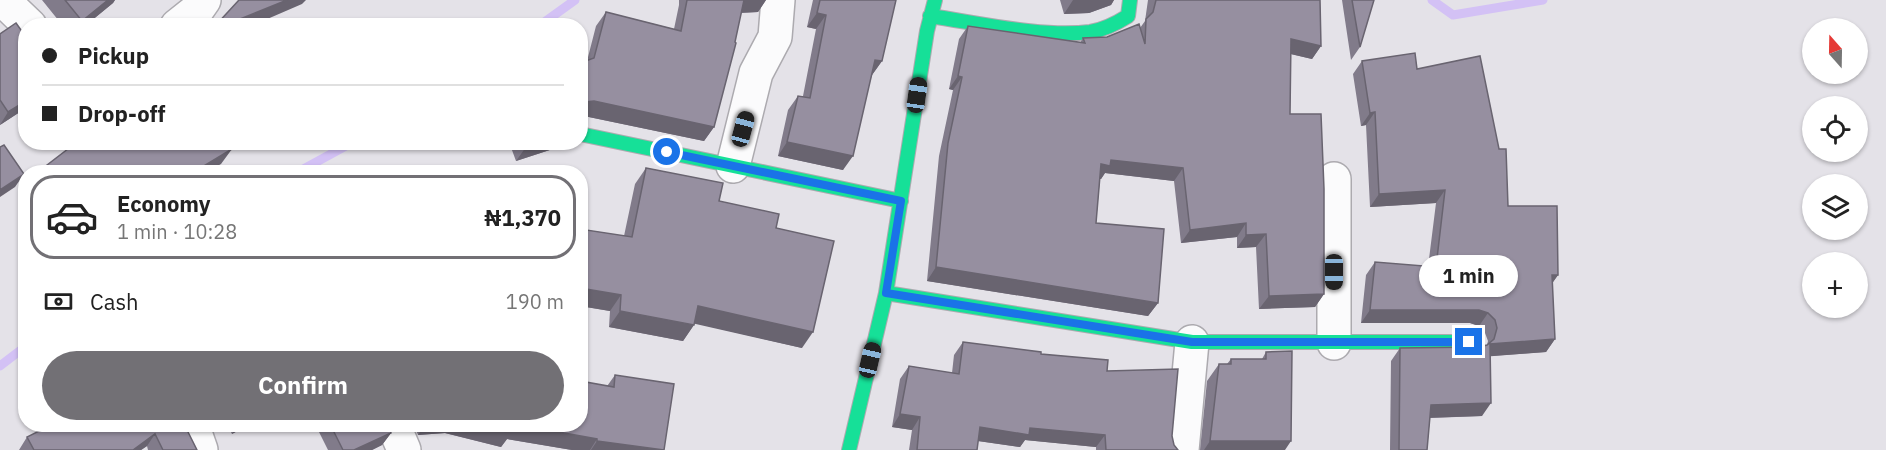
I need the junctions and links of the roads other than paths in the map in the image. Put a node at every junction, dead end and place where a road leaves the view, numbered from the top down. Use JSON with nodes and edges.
{"nodes":[{"id":1,"x":3,"y":0,"type":"edge"},
{"id":2,"x":204,"y":0,"type":"edge"},
{"id":3,"x":778,"y":0,"type":"edge"},
{"id":4,"x":935,"y":0,"type":"edge"},
{"id":5,"x":1130,"y":0,"type":"edge"},
{"id":6,"x":930,"y":16,"type":"junction"},
{"id":7,"x":22,"y":18,"type":"edge"},
{"id":8,"x":187,"y":18,"type":"edge"},
{"id":9,"x":588,"y":136,"type":"edge"},
{"id":10,"x":733,"y":166,"type":"junction"},
{"id":11,"x":1334,"y":179,"type":"dead end"},
{"id":12,"x":901,"y":201,"type":"junction"},
{"id":13,"x":886,"y":293,"type":"junction"},
{"id":14,"x":1192,"y":342,"type":"junction"},
{"id":15,"x":1469,"y":342,"type":"dead end"},
{"id":16,"x":1334,"y":343,"type":"junction"},
{"id":17,"x":195,"y":432,"type":"edge"},
{"id":18,"x":396,"y":432,"type":"edge"},
{"id":19,"x":201,"y":450,"type":"edge"},
{"id":20,"x":404,"y":450,"type":"edge"},
{"id":21,"x":849,"y":450,"type":"edge"},
{"id":22,"x":1182,"y":450,"type":"edge"}],
"edges":[{"from":1,"to":7,"type":"street"},
{"from":2,"to":8,"type":"street"},
{"from":3,"to":10,"type":"street"},
{"from":4,"to":6,"type":"street"},
{"from":5,"to":6,"type":"street"},
{"from":6,"to":12,"type":"street"},
{"from":9,"to":10,"type":"street"},
{"from":10,"to":12,"type":"street"},
{"from":11,"to":16,"type":"street"},
{"from":12,"to":13,"type":"street"},
{"from":13,"to":14,"type":"street"},
{"from":13,"to":21,"type":"street"},
{"from":14,"to":16,"type":"street"},
{"from":14,"to":22,"type":"street"},
{"from":15,"to":16,"type":"street"},
{"from":17,"to":19,"type":"street"},
{"from":18,"to":20,"type":"street"}]}
